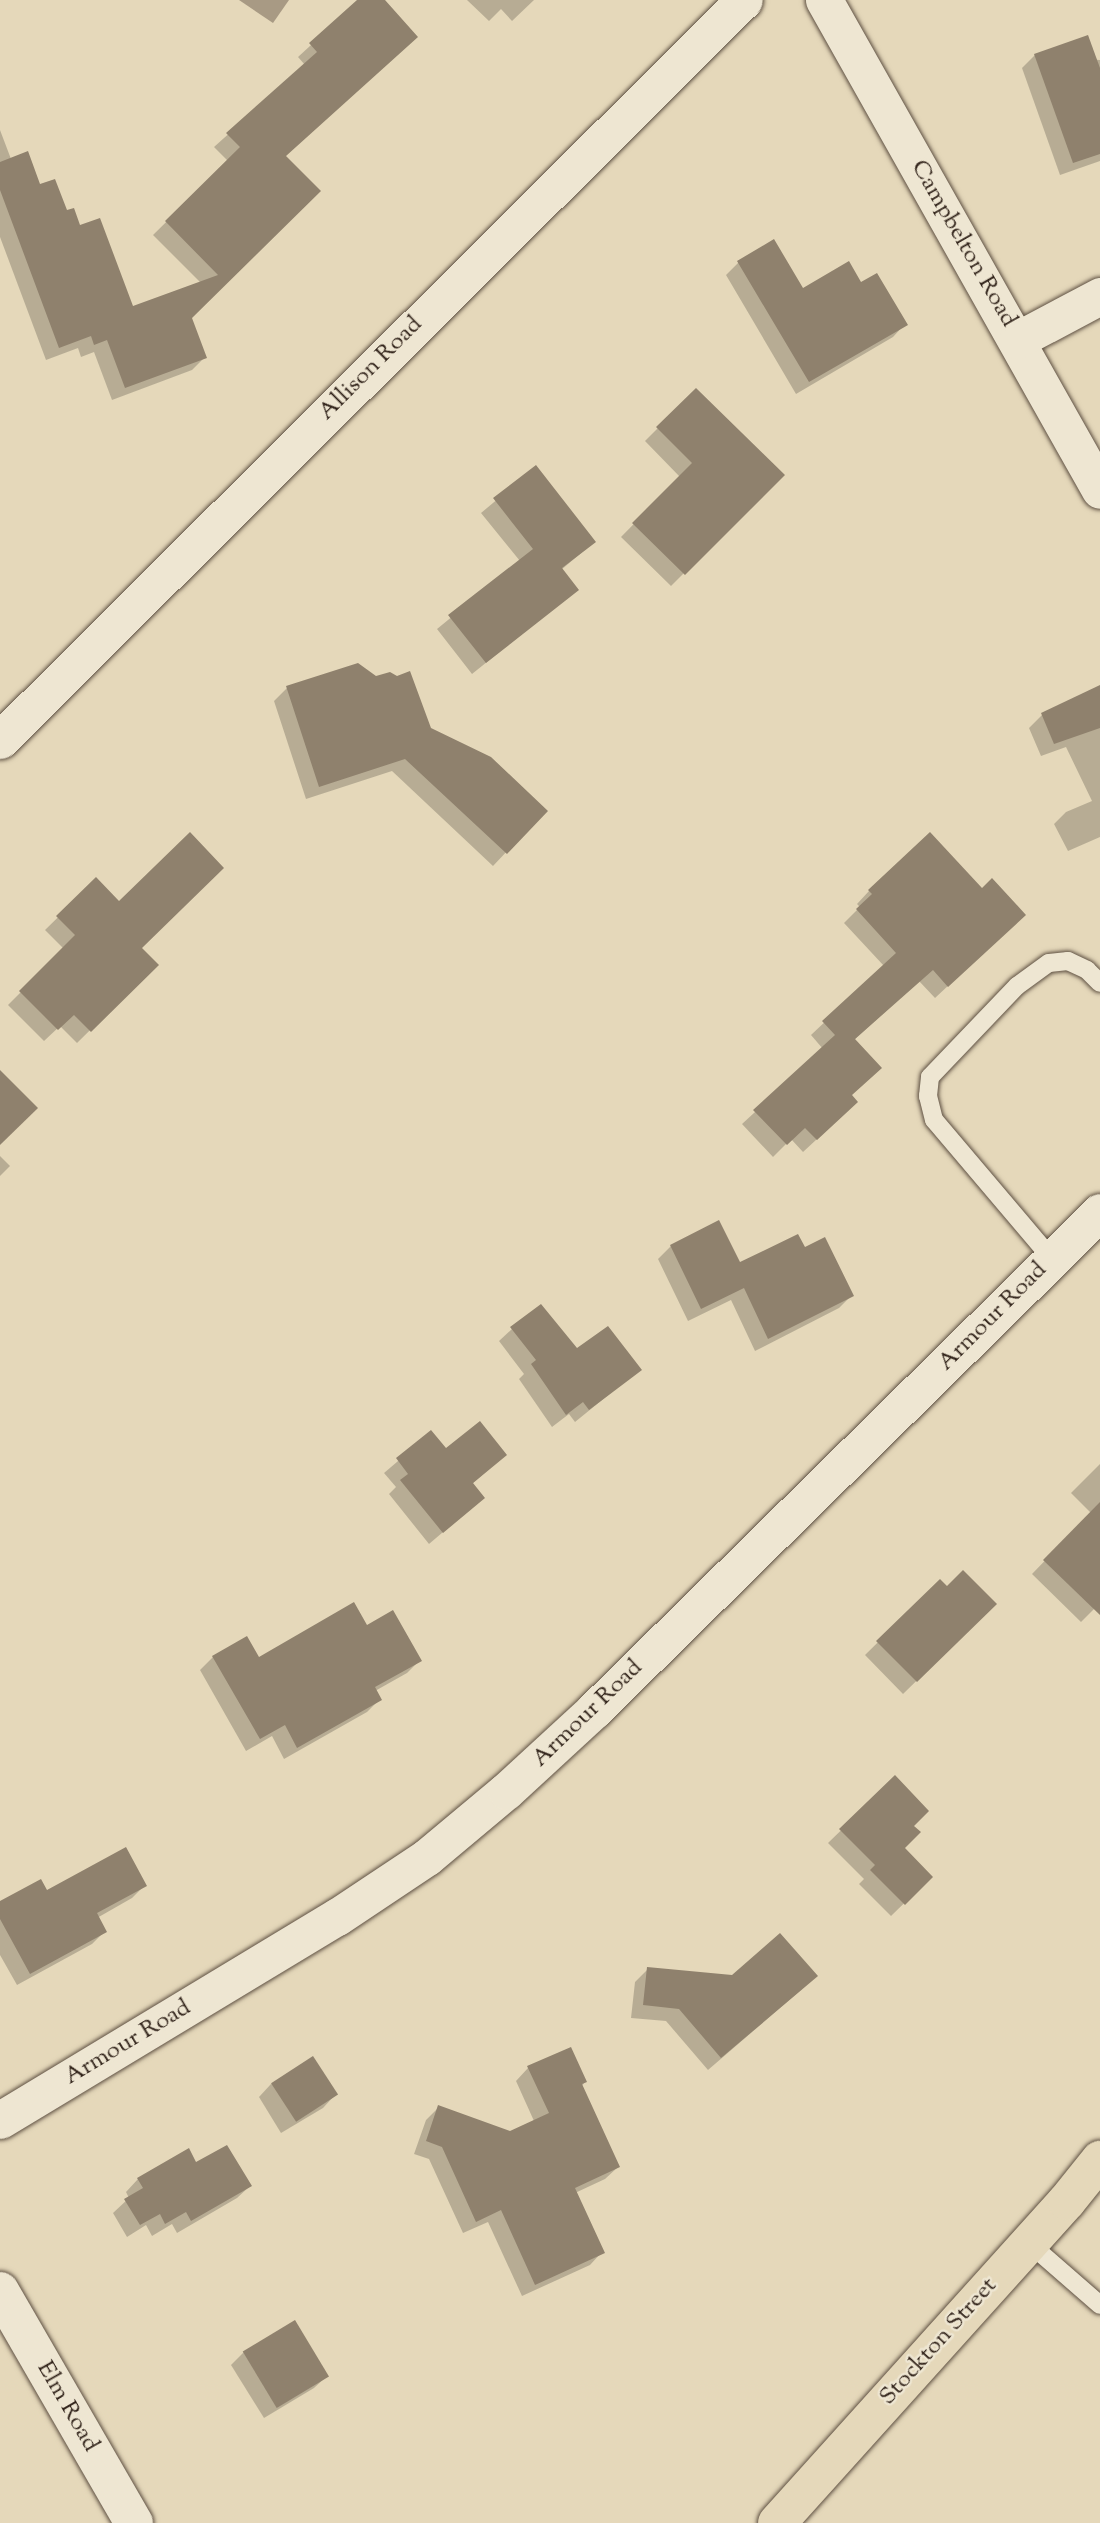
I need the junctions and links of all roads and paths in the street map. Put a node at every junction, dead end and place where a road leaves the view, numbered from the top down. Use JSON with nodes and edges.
{"nodes":[{"id":1,"x":744,"y":0,"type":"edge"},
{"id":2,"x":824,"y":0,"type":"edge"},
{"id":3,"x":1100,"y":296,"type":"edge"},
{"id":4,"x":1017,"y":340,"type":"junction"},
{"id":5,"x":1100,"y":490,"type":"edge"},
{"id":6,"x":0,"y":740,"type":"edge"},
{"id":7,"x":1100,"y":983,"type":"edge"},
{"id":8,"x":1100,"y":1212,"type":"edge"},
{"id":9,"x":1052,"y":1259,"type":"junction"},
{"id":10,"x":0,"y":2120,"type":"edge"},
{"id":11,"x":1100,"y":2160,"type":"edge"},
{"id":12,"x":1029,"y":2243,"type":"junction"},
{"id":13,"x":0,"y":2291,"type":"edge"},
{"id":14,"x":1100,"y":2305,"type":"edge"},
{"id":15,"x":134,"y":2523,"type":"edge"},
{"id":16,"x":777,"y":2523,"type":"edge"}],
"edges":[{"from":1,"to":6,"type":"street","name":"Allison Road"},
{"from":2,"to":4,"type":"street","name":"Campbelton Road"},
{"from":3,"to":4,"type":"street"},
{"from":4,"to":5,"type":"street","name":"Campbelton Road"},
{"from":7,"to":9,"type":"lane"},
{"from":8,"to":9,"type":"street","name":"Armour Road"},
{"from":9,"to":10,"type":"street","name":"Armour Road"},
{"from":11,"to":12,"type":"highway","name":"Stockton Street"},
{"from":12,"to":14,"type":"lane"},
{"from":12,"to":16,"type":"highway","name":"Stockton Street"},
{"from":13,"to":15,"type":"street","name":"Elm Road"}]}
